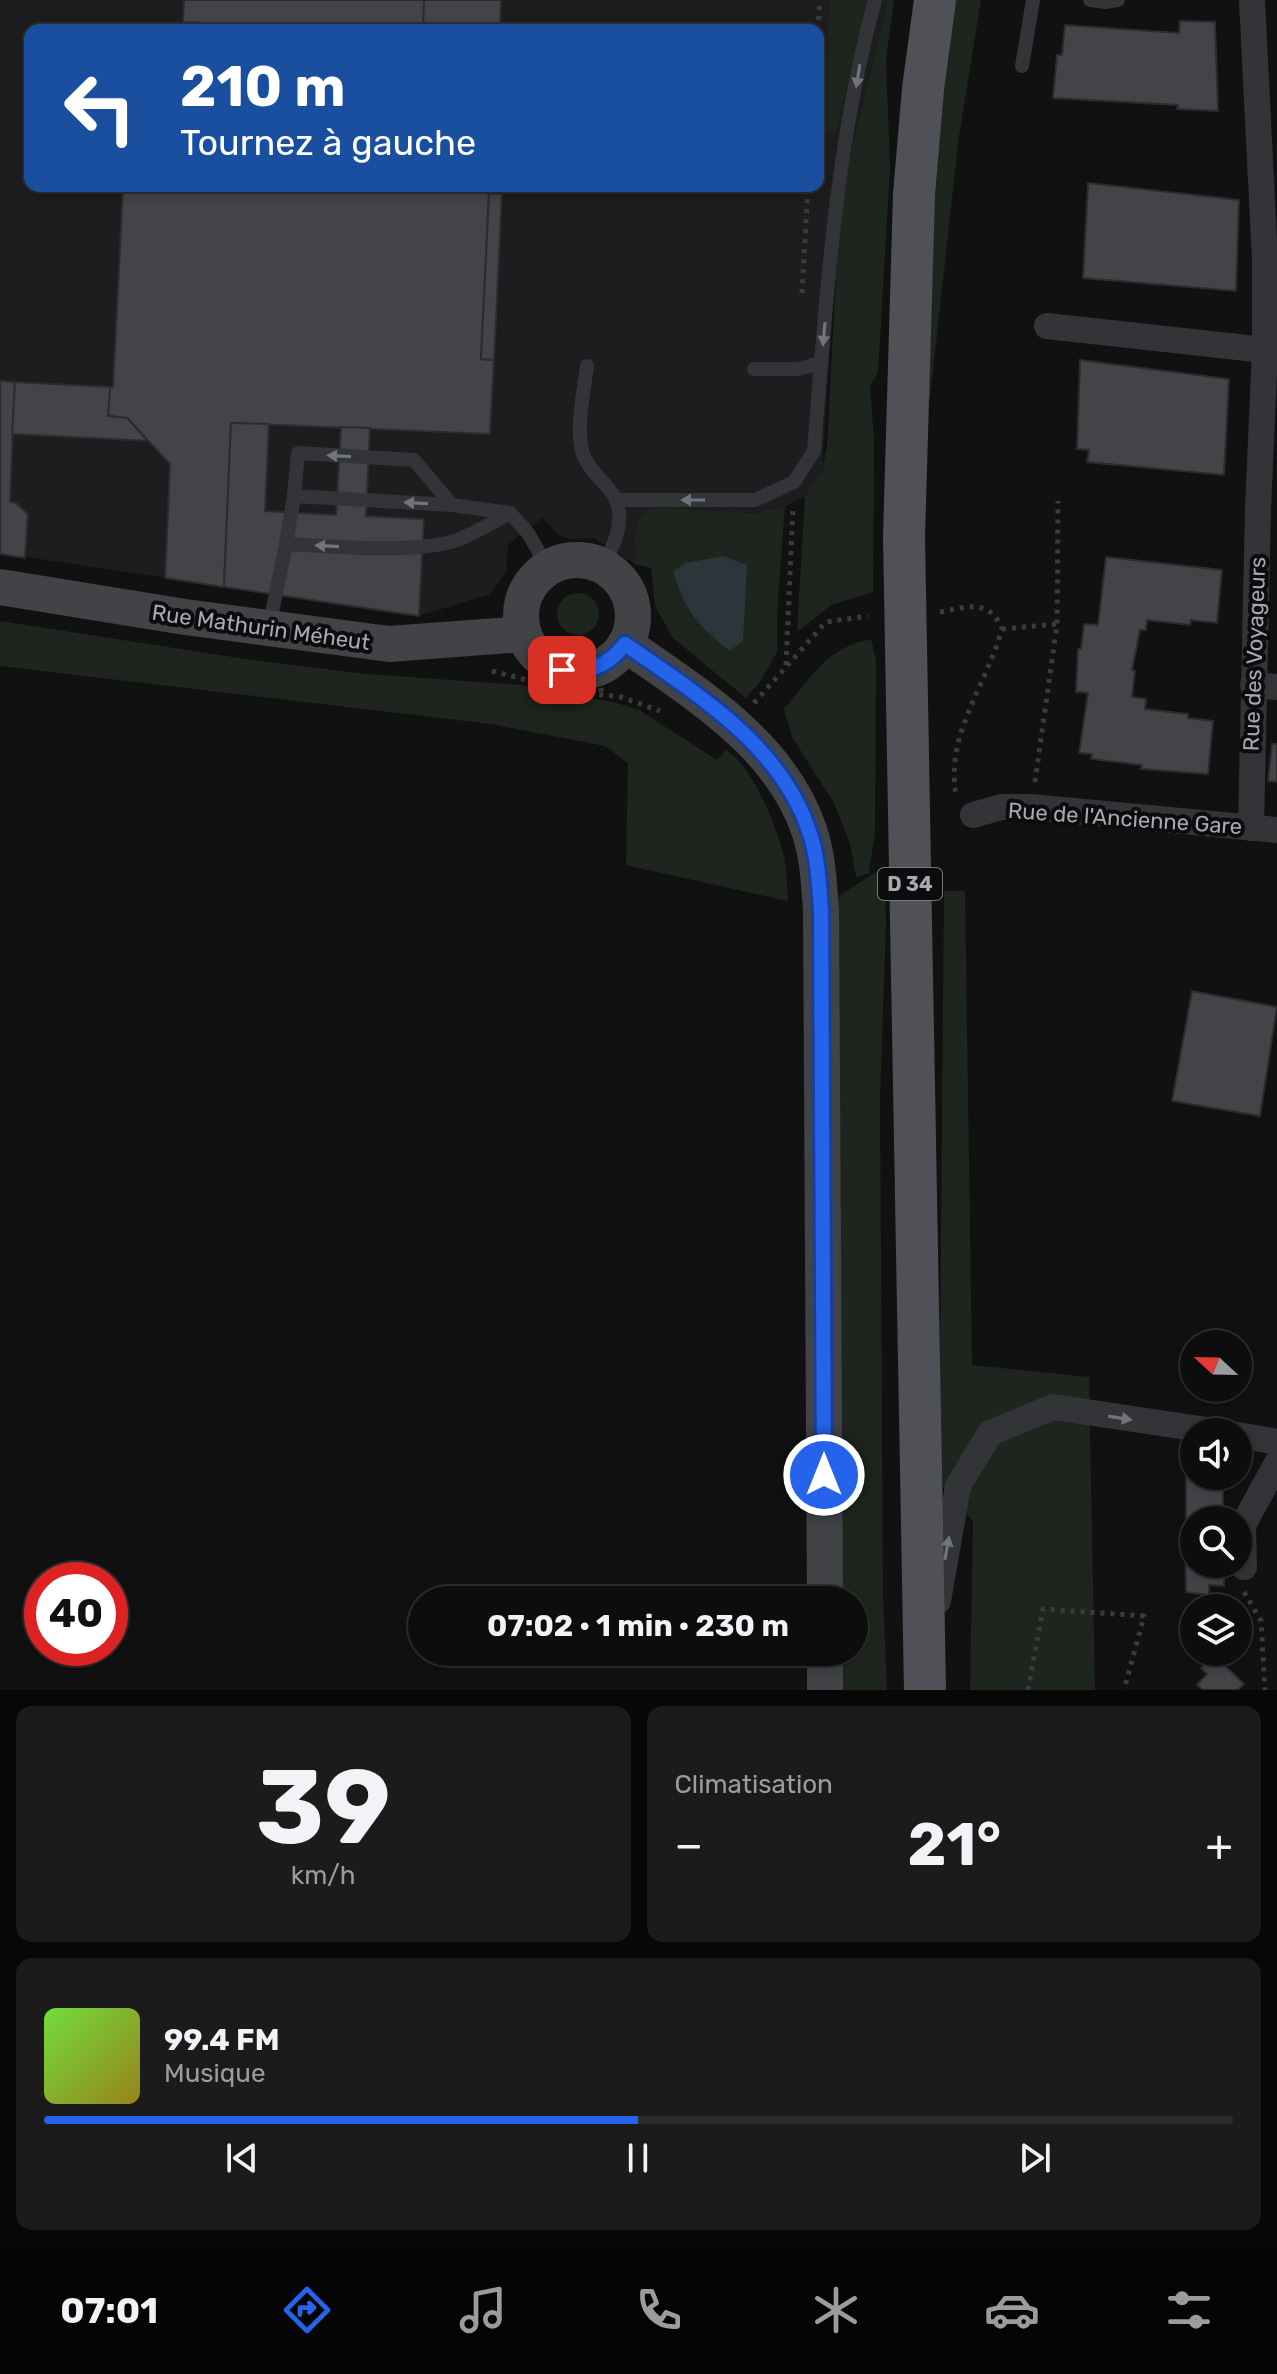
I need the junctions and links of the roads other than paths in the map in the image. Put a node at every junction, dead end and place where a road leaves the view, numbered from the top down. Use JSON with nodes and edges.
{"nodes":[{"id":1,"x":875,"y":0,"type":"edge"},
{"id":2,"x":935,"y":0,"type":"edge"},
{"id":3,"x":1033,"y":0,"type":"edge"},
{"id":4,"x":1090,"y":0,"type":"edge"},
{"id":5,"x":1118,"y":0,"type":"edge"},
{"id":6,"x":1252,"y":0,"type":"edge"},
{"id":7,"x":1022,"y":66,"type":"dead end"},
{"id":8,"x":1047,"y":326,"type":"dead end"},
{"id":9,"x":1265,"y":350,"type":"junction"},
{"id":10,"x":821,"y":363,"type":"junction"},
{"id":11,"x":587,"y":366,"type":"dead end"},
{"id":12,"x":754,"y":369,"type":"dead end"},
{"id":13,"x":1270,"y":447,"type":"edge"},
{"id":14,"x":294,"y":496,"type":"junction"},
{"id":15,"x":616,"y":500,"type":"junction"},
{"id":16,"x":452,"y":505,"type":"junction"},
{"id":17,"x":510,"y":513,"type":"junction"},
{"id":18,"x":286,"y":544,"type":"junction"},
{"id":19,"x":601,"y":565,"type":"junction"},
{"id":20,"x":548,"y":568,"type":"junction"},
{"id":21,"x":0,"y":587,"type":"edge"},
{"id":22,"x":269,"y":628,"type":"junction"},
{"id":23,"x":524,"y":634,"type":"junction"},
{"id":24,"x":625,"y":644,"type":"junction"},
{"id":25,"x":1265,"y":686,"type":"edge"},
{"id":26,"x":973,"y":815,"type":"road end"},
{"id":27,"x":1264,"y":829,"type":"edge"},
{"id":28,"x":1180,"y":1426,"type":"edge"},
{"id":29,"x":1252,"y":1438,"type":"edge"},
{"id":30,"x":1277,"y":1442,"type":"edge"},
{"id":31,"x":1277,"y":1463,"type":"edge"},
{"id":32,"x":1252,"y":1509,"type":"edge"},
{"id":33,"x":825,"y":1586,"type":"edge"},
{"id":34,"x":825,"y":1666,"type":"edge"},
{"id":35,"x":925,"y":1685,"type":"edge"},
{"id":36,"x":825,"y":1690,"type":"edge"}],
"edges":[{"from":1,"to":10,"type":"lane","one_way":true},
{"from":2,"to":35,"type":"main road","number":"D 34"},
{"from":3,"to":7,"type":"lane"},
{"from":4,"to":5,"type":"lane"},
{"from":6,"to":9,"type":"street","name":"Rue des Voyageurs"},
{"from":8,"to":9,"type":"street"},
{"from":9,"to":13,"type":"street","name":"Rue des Voyageurs"},
{"from":10,"to":12,"type":"lane"},
{"from":10,"to":15,"type":"lane","one_way":true},
{"from":11,"to":15,"type":"lane"},
{"from":13,"to":25,"type":"street","name":"Rue des Voyageurs"},
{"from":16,"to":14,"type":"lane","one_way":true},
{"from":16,"to":14,"type":"lane","one_way":true},
{"from":14,"to":18,"type":"lane"},
{"from":15,"to":19,"type":"lane"},
{"from":16,"to":17,"type":"lane"},
{"from":17,"to":18,"type":"lane","one_way":true},
{"from":17,"to":20,"type":"lane"},
{"from":18,"to":22,"type":"lane"},
{"from":19,"to":20,"type":"street"},
{"from":19,"to":24,"type":"street"},
{"from":20,"to":23,"type":"street"},
{"from":21,"to":22,"type":"street","name":"Rue Mathurin Méheut"},
{"from":22,"to":23,"type":"street","name":"Rue Mathurin Méheut"},
{"from":23,"to":24,"type":"street"},
{"from":24,"to":33,"type":"street"},
{"from":25,"to":27,"type":"street","name":"Rue des Voyageurs"},
{"from":26,"to":27,"type":"street","name":"Rue de l'Ancienne Gare"},
{"from":35,"to":28,"type":"street","one_way":true},
{"from":29,"to":30,"type":"street"},
{"from":31,"to":32,"type":"street"},
{"from":34,"to":36,"type":"street"}]}
